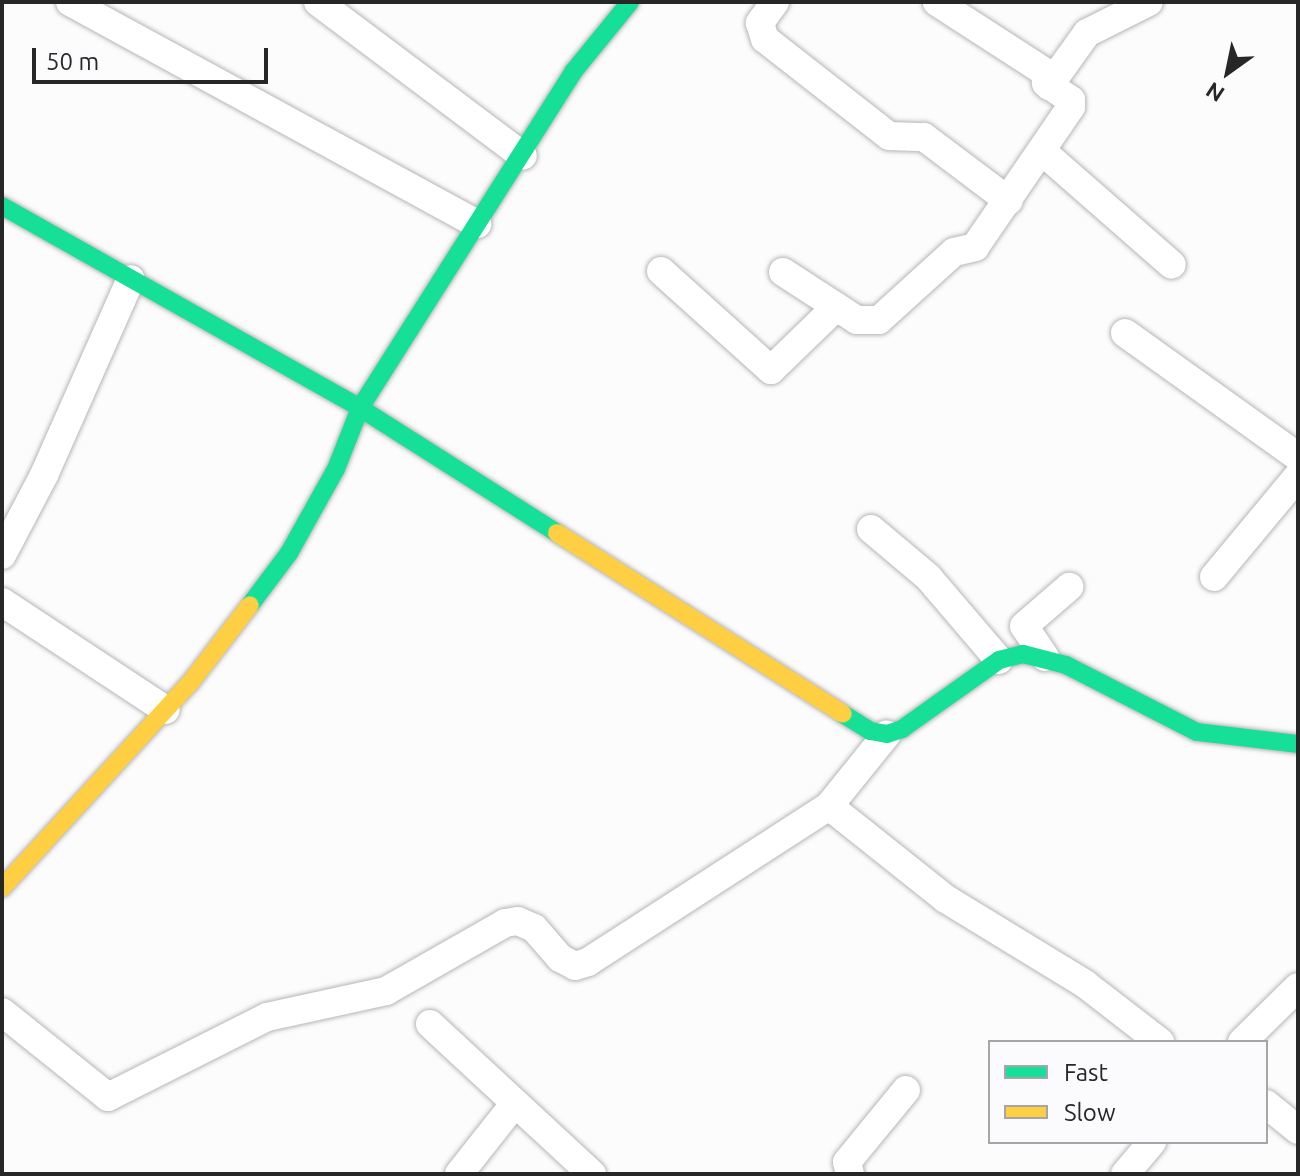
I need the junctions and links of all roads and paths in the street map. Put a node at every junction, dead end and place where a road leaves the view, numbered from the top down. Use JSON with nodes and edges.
{"nodes":[{"id":1,"x":70,"y":2,"type":"edge"},
{"id":2,"x":318,"y":2,"type":"edge"},
{"id":3,"x":630,"y":2,"type":"edge"},
{"id":4,"x":775,"y":2,"type":"edge"},
{"id":5,"x":937,"y":2,"type":"edge"},
{"id":6,"x":1149,"y":2,"type":"edge"},
{"id":7,"x":1049,"y":86,"type":"junction"},
{"id":8,"x":1043,"y":152,"type":"junction"},
{"id":9,"x":523,"y":156,"type":"junction"},
{"id":10,"x":1009,"y":201,"type":"junction"},
{"id":11,"x":2,"y":206,"type":"edge"},
{"id":12,"x":477,"y":224,"type":"junction"},
{"id":13,"x":1172,"y":265,"type":"dead end"},
{"id":14,"x":661,"y":271,"type":"dead end"},
{"id":15,"x":783,"y":272,"type":"dead end"},
{"id":16,"x":131,"y":279,"type":"junction"},
{"id":17,"x":836,"y":307,"type":"junction"},
{"id":18,"x":1125,"y":333,"type":"dead end"},
{"id":19,"x":360,"y":408,"type":"junction"},
{"id":20,"x":1298,"y":457,"type":"edge"},
{"id":21,"x":1298,"y":476,"type":"edge"},
{"id":22,"x":871,"y":529,"type":"dead end"},
{"id":23,"x":2,"y":555,"type":"edge"},
{"id":24,"x":1214,"y":577,"type":"dead end"},
{"id":25,"x":1069,"y":587,"type":"dead end"},
{"id":26,"x":2,"y":602,"type":"edge"},
{"id":27,"x":1045,"y":657,"type":"junction"},
{"id":28,"x":999,"y":660,"type":"junction"},
{"id":29,"x":166,"y":710,"type":"junction"},
{"id":30,"x":887,"y":734,"type":"junction"},
{"id":31,"x":1298,"y":744,"type":"edge"},
{"id":32,"x":829,"y":806,"type":"junction"},
{"id":33,"x":2,"y":888,"type":"edge"},
{"id":34,"x":1298,"y":987,"type":"edge"},
{"id":35,"x":3,"y":1017,"type":"edge"},
{"id":36,"x":430,"y":1024,"type":"dead end"},
{"id":37,"x":1157,"y":1040,"type":"edge"},
{"id":38,"x":1244,"y":1040,"type":"edge"},
{"id":39,"x":906,"y":1090,"type":"dead end"},
{"id":40,"x":515,"y":1103,"type":"junction"},
{"id":41,"x":1268,"y":1106,"type":"edge"},
{"id":42,"x":1298,"y":1130,"type":"edge"},
{"id":43,"x":1150,"y":1144,"type":"edge"},
{"id":44,"x":459,"y":1174,"type":"edge"},
{"id":45,"x":592,"y":1174,"type":"edge"},
{"id":46,"x":850,"y":1174,"type":"edge"},
{"id":47,"x":1125,"y":1174,"type":"edge"}],
"edges":[{"from":1,"to":12,"type":"street"},
{"from":2,"to":9,"type":"street"},
{"from":3,"to":9,"type":"street"},
{"from":4,"to":10,"type":"street"},
{"from":5,"to":7,"type":"street"},
{"from":6,"to":7,"type":"street"},
{"from":7,"to":8,"type":"street"},
{"from":8,"to":10,"type":"street"},
{"from":8,"to":13,"type":"street"},
{"from":9,"to":12,"type":"street"},
{"from":10,"to":17,"type":"street"},
{"from":11,"to":16,"type":"street"},
{"from":12,"to":19,"type":"street"},
{"from":14,"to":17,"type":"street"},
{"from":15,"to":17,"type":"street"},
{"from":16,"to":19,"type":"street"},
{"from":16,"to":23,"type":"street"},
{"from":18,"to":20,"type":"street"},
{"from":19,"to":29,"type":"street"},
{"from":19,"to":30,"type":"street"},
{"from":21,"to":24,"type":"street"},
{"from":22,"to":28,"type":"street"},
{"from":25,"to":27,"type":"street"},
{"from":26,"to":29,"type":"street"},
{"from":27,"to":28,"type":"street"},
{"from":27,"to":31,"type":"street"},
{"from":28,"to":30,"type":"street"},
{"from":29,"to":33,"type":"street"},
{"from":30,"to":32,"type":"street"},
{"from":32,"to":35,"type":"street"},
{"from":32,"to":37,"type":"street"},
{"from":34,"to":38,"type":"street"},
{"from":36,"to":40,"type":"street"},
{"from":39,"to":46,"type":"street"},
{"from":40,"to":44,"type":"street"},
{"from":40,"to":45,"type":"street"},
{"from":41,"to":42,"type":"street"},
{"from":43,"to":47,"type":"street"}]}
